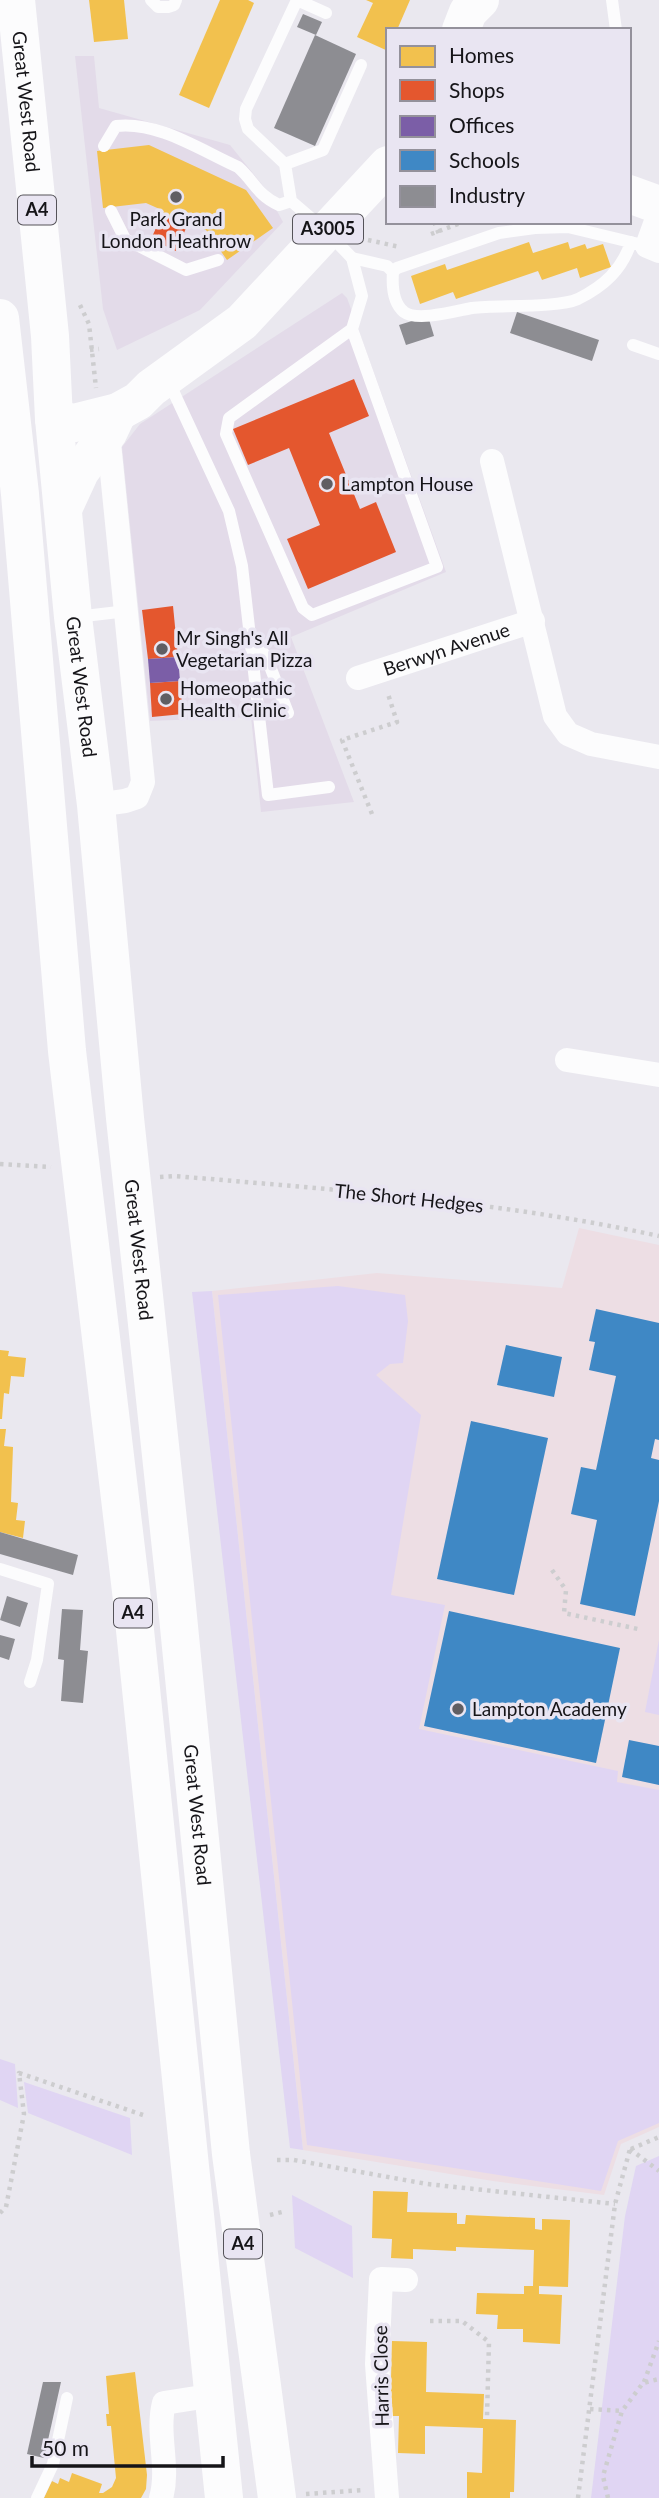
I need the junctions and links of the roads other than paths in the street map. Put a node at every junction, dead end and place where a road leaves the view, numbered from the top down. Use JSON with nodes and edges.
{"nodes":[{"id":1,"x":16,"y":0,"type":"edge"},
{"id":2,"x":151,"y":0,"type":"edge"},
{"id":3,"x":176,"y":0,"type":"edge"},
{"id":4,"x":297,"y":0,"type":"edge"},
{"id":5,"x":480,"y":0,"type":"edge"},
{"id":6,"x":489,"y":0,"type":"edge"},
{"id":7,"x":612,"y":0,"type":"edge"},
{"id":8,"x":326,"y":12,"type":"dead end"},
{"id":9,"x":462,"y":28,"type":"edge"},
{"id":10,"x":486,"y":28,"type":"edge"},
{"id":11,"x":616,"y":28,"type":"edge"},
{"id":12,"x":360,"y":65,"type":"dead end"},
{"id":13,"x":104,"y":146,"type":"dead end"},
{"id":14,"x":285,"y":164,"type":"junction"},
{"id":15,"x":386,"y":168,"type":"edge"},
{"id":16,"x":631,"y":195,"type":"edge"},
{"id":17,"x":285,"y":203,"type":"junction"},
{"id":18,"x":659,"y":205,"type":"edge"},
{"id":19,"x":111,"y":211,"type":"dead end"},
{"id":20,"x":659,"y":214,"type":"edge"},
{"id":21,"x":274,"y":218,"type":"dead end"},
{"id":22,"x":339,"y":244,"type":"junction"},
{"id":23,"x":646,"y":247,"type":"edge"},
{"id":24,"x":218,"y":260,"type":"dead end"},
{"id":25,"x":393,"y":272,"type":"junction"},
{"id":26,"x":0,"y":318,"type":"edge"},
{"id":27,"x":352,"y":329,"type":"junction"},
{"id":28,"x":632,"y":345,"type":"dead end"},
{"id":29,"x":659,"y":354,"type":"edge"},
{"id":30,"x":159,"y":383,"type":"junction"},
{"id":31,"x":54,"y":419,"type":"junction"},
{"id":32,"x":113,"y":422,"type":"junction"},
{"id":33,"x":7,"y":434,"type":"edge"},
{"id":34,"x":492,"y":461,"type":"dead end"},
{"id":35,"x":63,"y":509,"type":"junction"},
{"id":36,"x":128,"y":611,"type":"junction"},
{"id":37,"x":73,"y":617,"type":"junction"},
{"id":38,"x":533,"y":621,"type":"junction"},
{"id":39,"x":250,"y":638,"type":"junction"},
{"id":40,"x":369,"y":674,"type":"road end"},
{"id":41,"x":288,"y":713,"type":"dead end"},
{"id":42,"x":659,"y":757,"type":"edge"},
{"id":43,"x":329,"y":787,"type":"dead end"},
{"id":44,"x":111,"y":803,"type":"junction"},
{"id":45,"x":567,"y":1060,"type":"dead end"},
{"id":46,"x":659,"y":1075,"type":"edge"},
{"id":47,"x":0,"y":1569,"type":"edge"},
{"id":48,"x":30,"y":1682,"type":"dead end"},
{"id":49,"x":406,"y":2280,"type":"dead end"},
{"id":50,"x":215,"y":2395,"type":"junction"},
{"id":51,"x":67,"y":2398,"type":"dead end"},
{"id":52,"x":386,"y":2493,"type":"edge"},
{"id":53,"x":288,"y":2496,"type":"edge"},
{"id":54,"x":37,"y":2498,"type":"edge"},
{"id":55,"x":160,"y":2498,"type":"edge"},
{"id":56,"x":224,"y":2498,"type":"edge"}],
"edges":[{"from":1,"to":31,"type":"main road","name":"Great West Road","number":"A4"},
{"from":2,"to":3,"type":"lane"},
{"from":4,"to":8,"type":"lane"},
{"from":4,"to":14,"type":"lane"},
{"from":5,"to":9,"type":"main road"},
{"from":6,"to":10,"type":"main road"},
{"from":7,"to":11,"type":"lane"},
{"from":12,"to":14,"type":"lane"},
{"from":13,"to":17,"type":"lane"},
{"from":14,"to":17,"type":"lane"},
{"from":15,"to":22,"type":"main road","number":"A3005"},
{"from":16,"to":18,"type":"main road"},
{"from":17,"to":21,"type":"lane"},
{"from":17,"to":22,"type":"lane"},
{"from":19,"to":24,"type":"lane"},
{"from":20,"to":23,"type":"street"},
{"from":22,"to":25,"type":"lane"},
{"from":22,"to":27,"type":"lane"},
{"from":22,"to":30,"type":"main road","number":"A3005"},
{"from":23,"to":25,"type":"lane"},
{"from":23,"to":25,"type":"lane"},
{"from":26,"to":33,"type":"main road","number":"A4"},
{"from":27,"to":27,"type":"lane"},
{"from":28,"to":29,"type":"lane"},
{"from":30,"to":31,"type":"main road","number":"A3005"},
{"from":30,"to":32,"type":"main road","number":"A3005"},
{"from":30,"to":39,"type":"lane"},
{"from":31,"to":32,"type":"main road","number":"A3005"},
{"from":31,"to":33,"type":"main road","number":"A3005"},
{"from":31,"to":35,"type":"main road","name":"Great West Road","number":"A4"},
{"from":32,"to":35,"type":"main road"},
{"from":32,"to":36,"type":"street"},
{"from":33,"to":50,"type":"main road","number":"A4"},
{"from":34,"to":38,"type":"street","name":"Berwyn Avenue"},
{"from":35,"to":37,"type":"main road","name":"Great West Road","number":"A4"},
{"from":36,"to":37,"type":"lane"},
{"from":36,"to":44,"type":"street"},
{"from":37,"to":44,"type":"main road","name":"Great West Road","number":"A4"},
{"from":38,"to":40,"type":"street","name":"Berwyn Avenue"},
{"from":38,"to":42,"type":"street","name":"Berwyn Avenue"},
{"from":39,"to":41,"type":"lane"},
{"from":39,"to":43,"type":"lane"},
{"from":44,"to":53,"type":"main road","name":"Great West Road","number":"A4"},
{"from":45,"to":46,"type":"street"},
{"from":47,"to":48,"type":"lane"},
{"from":49,"to":52,"type":"street","name":"Harris Close"},
{"from":50,"to":55,"type":"street"},
{"from":50,"to":56,"type":"main road","number":"A4"},
{"from":51,"to":54,"type":"lane"}]}
